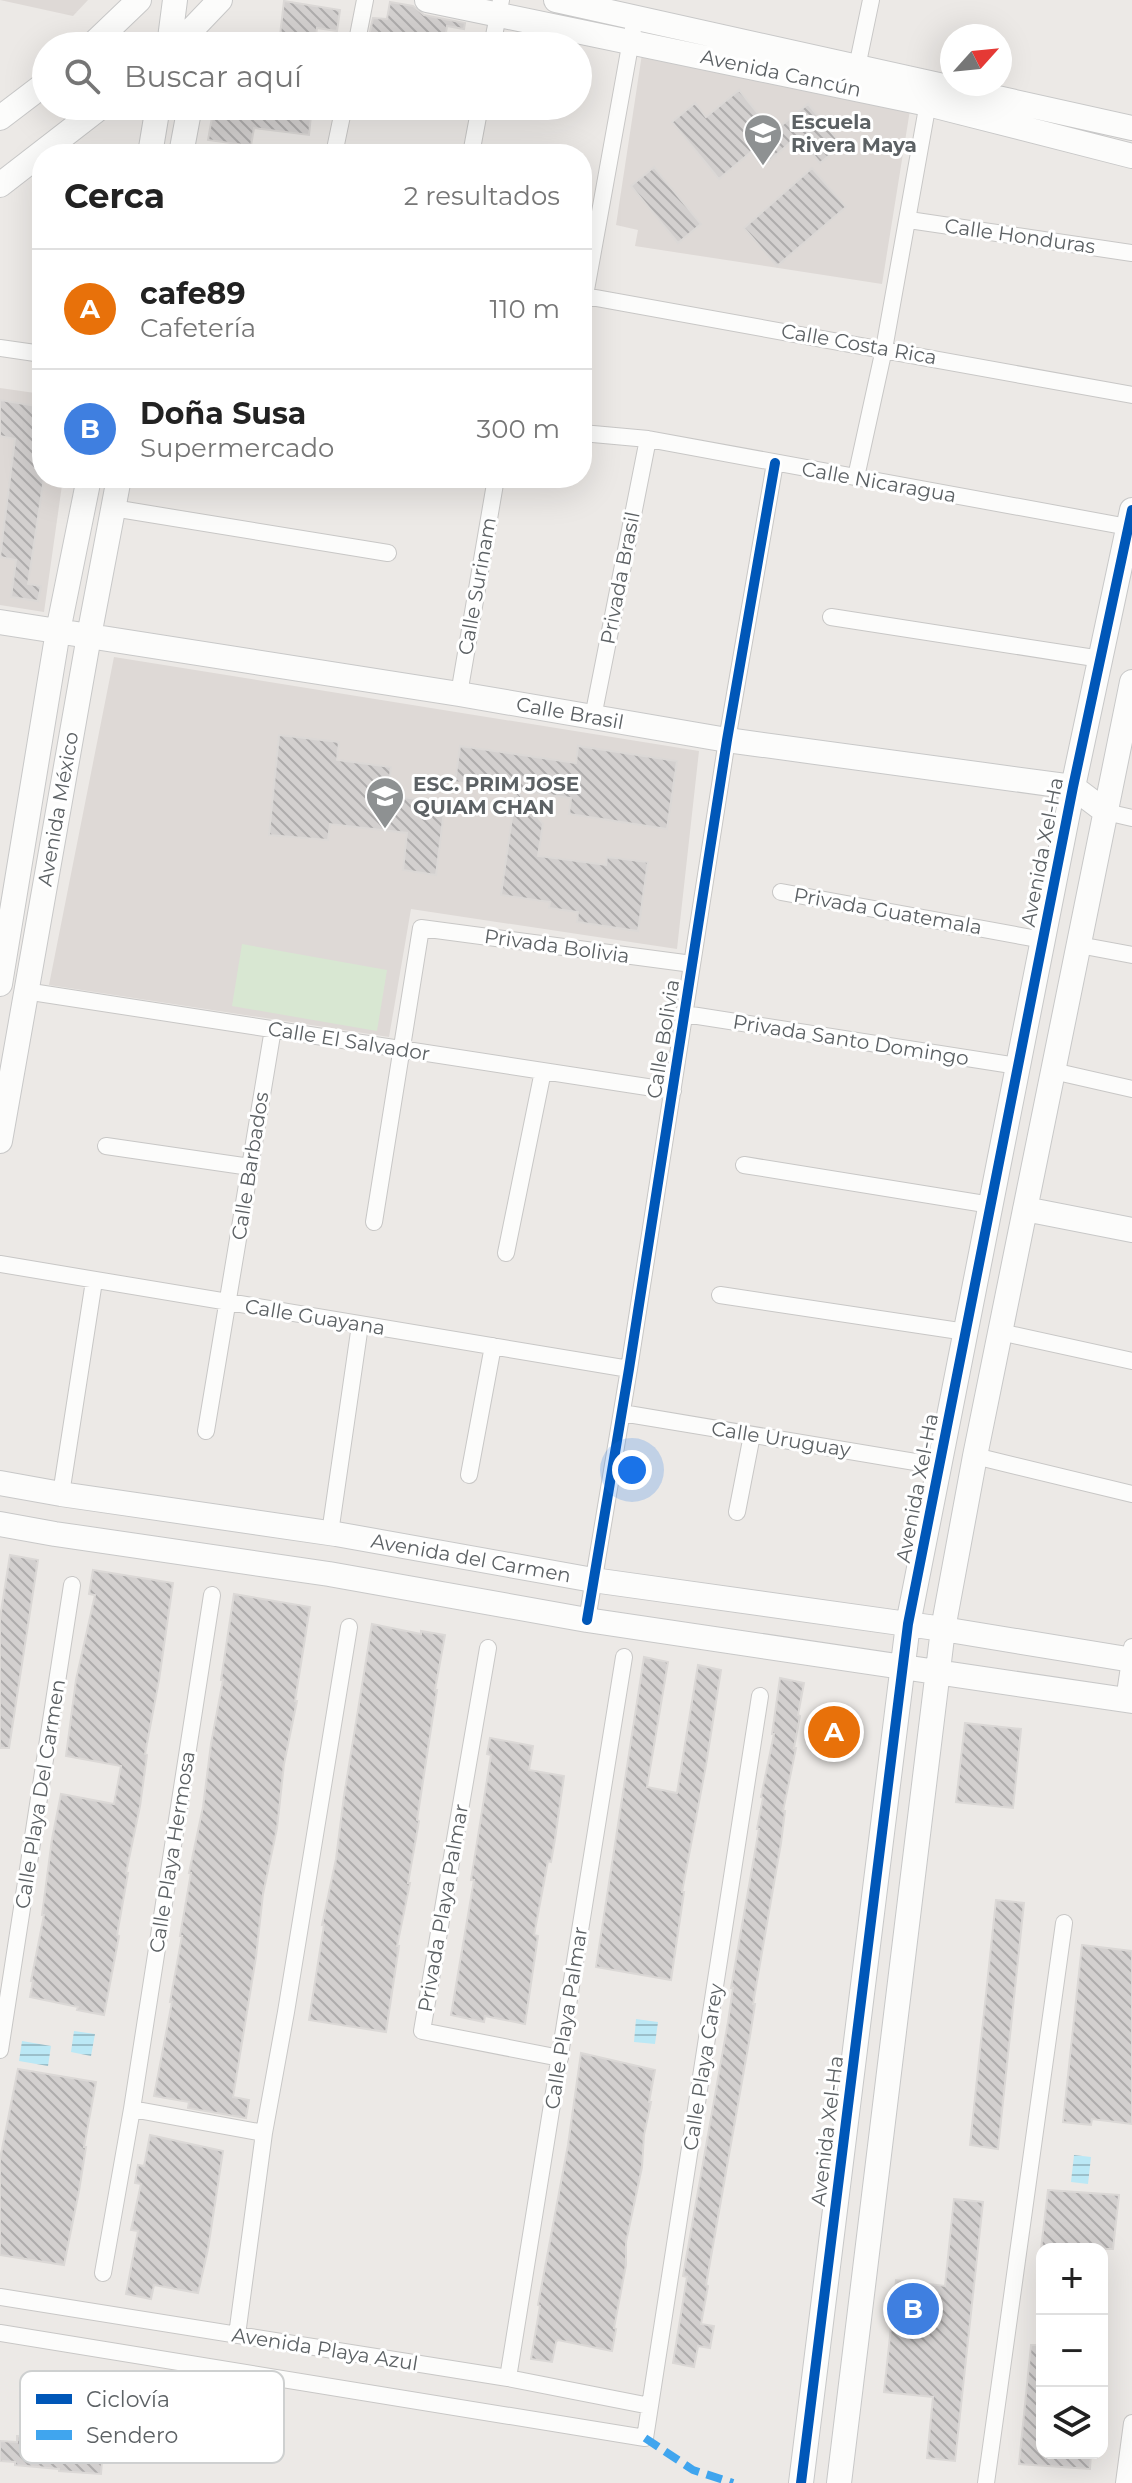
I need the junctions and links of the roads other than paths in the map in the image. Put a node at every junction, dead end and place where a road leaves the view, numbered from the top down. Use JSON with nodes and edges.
{"nodes":[{"id":1,"x":139,"y":0,"type":"edge"},
{"id":2,"x":175,"y":0,"type":"edge"},
{"id":3,"x":220,"y":0,"type":"edge"},
{"id":4,"x":365,"y":0,"type":"edge"},
{"id":5,"x":427,"y":0,"type":"edge"},
{"id":6,"x":556,"y":0,"type":"edge"},
{"id":7,"x":871,"y":0,"type":"edge"},
{"id":8,"x":500,"y":8,"type":"edge"},
{"id":9,"x":635,"y":18,"type":"junction"},
{"id":10,"x":106,"y":32,"type":"edge"},
{"id":11,"x":171,"y":32,"type":"edge"},
{"id":12,"x":199,"y":32,"type":"edge"},
{"id":13,"x":359,"y":32,"type":"edge"},
{"id":14,"x":495,"y":32,"type":"edge"},
{"id":15,"x":589,"y":32,"type":"edge"},
{"id":16,"x":592,"y":33,"type":"edge"},
{"id":17,"x":630,"y":43,"type":"junction"},
{"id":18,"x":857,"y":67,"type":"junction"},
{"id":19,"x":930,"y":93,"type":"junction"},
{"id":20,"x":32,"y":94,"type":"edge"},
{"id":21,"x":0,"y":118,"type":"edge"},
{"id":22,"x":84,"y":120,"type":"edge"},
{"id":23,"x":156,"y":120,"type":"edge"},
{"id":24,"x":187,"y":120,"type":"edge"},
{"id":25,"x":341,"y":120,"type":"edge"},
{"id":26,"x":477,"y":120,"type":"edge"},
{"id":27,"x":1132,"y":128,"type":"edge"},
{"id":28,"x":53,"y":144,"type":"edge"},
{"id":29,"x":152,"y":144,"type":"edge"},
{"id":30,"x":183,"y":144,"type":"edge"},
{"id":31,"x":336,"y":144,"type":"edge"},
{"id":32,"x":473,"y":144,"type":"edge"},
{"id":33,"x":1132,"y":156,"type":"edge"},
{"id":34,"x":32,"y":160,"type":"edge"},
{"id":35,"x":0,"y":185,"type":"edge"},
{"id":36,"x":909,"y":220,"type":"junction"},
{"id":37,"x":1132,"y":253,"type":"edge"},
{"id":38,"x":592,"y":259,"type":"edge"},
{"id":39,"x":592,"y":305,"type":"edge"},
{"id":40,"x":0,"y":348,"type":"edge"},
{"id":41,"x":884,"y":349,"type":"junction"},
{"id":42,"x":32,"y":353,"type":"edge"},
{"id":43,"x":1132,"y":395,"type":"edge"},
{"id":44,"x":592,"y":434,"type":"edge"},
{"id":45,"x":648,"y":439,"type":"junction"},
{"id":46,"x":775,"y":463,"type":"junction"},
{"id":47,"x":856,"y":477,"type":"junction"},
{"id":48,"x":87,"y":488,"type":"edge"},
{"id":49,"x":117,"y":488,"type":"edge"},
{"id":50,"x":494,"y":488,"type":"edge"},
{"id":51,"x":113,"y":508,"type":"junction"},
{"id":52,"x":1130,"y":519,"type":"edge"},
{"id":53,"x":388,"y":553,"type":"dead end"},
{"id":54,"x":831,"y":617,"type":"dead end"},
{"id":55,"x":0,"y":622,"type":"edge"},
{"id":56,"x":58,"y":631,"type":"junction"},
{"id":57,"x":89,"y":636,"type":"junction"},
{"id":58,"x":1101,"y":659,"type":"junction"},
{"id":59,"x":1131,"y":687,"type":"edge"},
{"id":60,"x":459,"y":694,"type":"junction"},
{"id":61,"x":593,"y":717,"type":"junction"},
{"id":62,"x":727,"y":740,"type":"junction"},
{"id":63,"x":1073,"y":787,"type":"junction"},
{"id":64,"x":1106,"y":812,"type":"junction"},
{"id":65,"x":1132,"y":818,"type":"edge"},
{"id":66,"x":781,"y":892,"type":"dead end"},
{"id":67,"x":1043,"y":940,"type":"junction"},
{"id":68,"x":1079,"y":945,"type":"junction"},
{"id":69,"x":1132,"y":955,"type":"edge"},
{"id":70,"x":692,"y":964,"type":"junction"},
{"id":71,"x":0,"y":984,"type":"edge"},
{"id":72,"x":25,"y":991,"type":"junction"},
{"id":73,"x":685,"y":1014,"type":"junction"},
{"id":74,"x":273,"y":1029,"type":"junction"},
{"id":75,"x":403,"y":1049,"type":"junction"},
{"id":76,"x":1018,"y":1066,"type":"junction"},
{"id":77,"x":6,"y":1068,"type":"edge"},
{"id":78,"x":543,"y":1071,"type":"junction"},
{"id":79,"x":1053,"y":1071,"type":"junction"},
{"id":80,"x":1132,"y":1089,"type":"edge"},
{"id":81,"x":673,"y":1091,"type":"junction"},
{"id":82,"x":0,"y":1141,"type":"edge"},
{"id":83,"x":106,"y":1146,"type":"dead end"},
{"id":84,"x":744,"y":1165,"type":"dead end"},
{"id":85,"x":250,"y":1167,"type":"junction"},
{"id":86,"x":991,"y":1205,"type":"junction"},
{"id":87,"x":1025,"y":1209,"type":"junction"},
{"id":88,"x":374,"y":1222,"type":"dead end"},
{"id":89,"x":1132,"y":1230,"type":"edge"},
{"id":90,"x":506,"y":1253,"type":"dead end"},
{"id":91,"x":0,"y":1264,"type":"edge"},
{"id":92,"x":94,"y":1281,"type":"junction"},
{"id":93,"x":720,"y":1295,"type":"dead end"},
{"id":94,"x":228,"y":1302,"type":"junction"},
{"id":95,"x":360,"y":1325,"type":"junction"},
{"id":96,"x":966,"y":1332,"type":"junction"},
{"id":97,"x":1000,"y":1332,"type":"junction"},
{"id":98,"x":493,"y":1346,"type":"junction"},
{"id":99,"x":1132,"y":1361,"type":"edge"},
{"id":100,"x":629,"y":1369,"type":"junction"},
{"id":101,"x":622,"y":1413,"type":"junction"},
{"id":102,"x":206,"y":1431,"type":"dead end"},
{"id":103,"x":752,"y":1435,"type":"junction"},
{"id":104,"x":975,"y":1456,"type":"junction"},
{"id":105,"x":939,"y":1466,"type":"junction"},
{"id":106,"x":469,"y":1475,"type":"dead end"},
{"id":107,"x":0,"y":1483,"type":"edge"},
{"id":108,"x":61,"y":1494,"type":"junction"},
{"id":109,"x":1132,"y":1494,"type":"edge"},
{"id":110,"x":737,"y":1512,"type":"dead end"},
{"id":111,"x":0,"y":1524,"type":"edge"},
{"id":112,"x":330,"y":1533,"type":"junction"},
{"id":113,"x":593,"y":1580,"type":"junction"},
{"id":114,"x":72,"y":1585,"type":"dead end"},
{"id":115,"x":212,"y":1595,"type":"dead end"},
{"id":116,"x":587,"y":1620,"type":"junction"},
{"id":117,"x":908,"y":1624,"type":"junction"},
{"id":118,"x":349,"y":1627,"type":"dead end"},
{"id":119,"x":943,"y":1629,"type":"junction"},
{"id":120,"x":488,"y":1648,"type":"dead end"},
{"id":121,"x":1131,"y":1655,"type":"edge"},
{"id":122,"x":624,"y":1657,"type":"dead end"},
{"id":123,"x":903,"y":1666,"type":"junction"},
{"id":124,"x":938,"y":1671,"type":"junction"},
{"id":125,"x":760,"y":1696,"type":"dead end"},
{"id":126,"x":1128,"y":1700,"type":"edge"},
{"id":127,"x":1064,"y":1923,"type":"dead end"},
{"id":128,"x":7,"y":1970,"type":"edge"},
{"id":129,"x":0,"y":2050,"type":"edge"},
{"id":130,"x":560,"y":2058,"type":"junction"},
{"id":131,"x":132,"y":2109,"type":"junction"},
{"id":132,"x":264,"y":2133,"type":"junction"},
{"id":133,"x":103,"y":2273,"type":"dead end"},
{"id":134,"x":0,"y":2297,"type":"edge"},
{"id":135,"x":0,"y":2333,"type":"edge"},
{"id":136,"x":237,"y":2335,"type":"junction"},
{"id":137,"x":233,"y":2371,"type":"edge"},
{"id":138,"x":508,"y":2378,"type":"junction"},
{"id":139,"x":284,"y":2379,"type":"edge"},
{"id":140,"x":650,"y":2406,"type":"junction"},
{"id":141,"x":1132,"y":2423,"type":"edge"},
{"id":142,"x":645,"y":2438,"type":"joint"},
{"id":143,"x":801,"y":2483,"type":"edge"},
{"id":144,"x":839,"y":2483,"type":"edge"},
{"id":145,"x":986,"y":2483,"type":"edge"},
{"id":146,"x":1124,"y":2483,"type":"edge"}],
"edges":[{"from":1,"to":10,"type":"street"},
{"from":2,"to":11,"type":"street"},
{"from":3,"to":12,"type":"street"},
{"from":4,"to":13,"type":"street"},
{"from":5,"to":8,"type":"street","name":"Avenida Cancún"},
{"from":6,"to":9,"type":"street","name":"Avenida Cancún"},
{"from":7,"to":18,"type":"street"},
{"from":8,"to":14,"type":"street"},
{"from":8,"to":15,"type":"street","name":"Avenida Cancún"},
{"from":9,"to":17,"type":"street"},
{"from":9,"to":18,"type":"street","name":"Avenida Cancún"},
{"from":16,"to":17,"type":"street","name":"Avenida Cancún"},
{"from":17,"to":19,"type":"street","name":"Avenida Cancún"},
{"from":17,"to":38,"type":"street"},
{"from":18,"to":19,"type":"street","name":"Avenida Cancún"},
{"from":19,"to":27,"type":"street","name":"Avenida Cancún"},
{"from":19,"to":33,"type":"street","name":"Avenida Cancún"},
{"from":19,"to":36,"type":"street"},
{"from":20,"to":21,"type":"street"},
{"from":22,"to":28,"type":"street"},
{"from":23,"to":29,"type":"street"},
{"from":24,"to":30,"type":"street"},
{"from":25,"to":31,"type":"street"},
{"from":26,"to":32,"type":"street"},
{"from":34,"to":35,"type":"street"},
{"from":36,"to":37,"type":"street","name":"Calle Honduras"},
{"from":36,"to":41,"type":"street"},
{"from":39,"to":41,"type":"street","name":"Calle Costa Rica"},
{"from":40,"to":42,"type":"street"},
{"from":41,"to":43,"type":"street","name":"Calle Costa Rica"},
{"from":41,"to":47,"type":"street"},
{"from":44,"to":45,"type":"street","name":"Calle Nicaragua"},
{"from":45,"to":46,"type":"street","name":"Calle Nicaragua"},
{"from":45,"to":61,"type":"street","name":"Privada Brasil"},
{"from":46,"to":47,"type":"street","name":"Calle Nicaragua"},
{"from":46,"to":62,"type":"street","name":"Calle Bolivia"},
{"from":47,"to":52,"type":"street","name":"Calle Nicaragua"},
{"from":48,"to":56,"type":"street","name":"Avenida México"},
{"from":49,"to":51,"type":"street","name":"Avenida México"},
{"from":50,"to":60,"type":"street","name":"Calle Surinam"},
{"from":51,"to":53,"type":"street"},
{"from":51,"to":57,"type":"street","name":"Avenida México"},
{"from":52,"to":58,"type":"street","name":"Avenida Xel-Ha"},
{"from":54,"to":58,"type":"street"},
{"from":55,"to":56,"type":"street","name":"Calle Brasil"},
{"from":56,"to":57,"type":"street","name":"Calle Brasil"},
{"from":56,"to":71,"type":"street","name":"Avenida México"},
{"from":57,"to":60,"type":"street","name":"Calle Brasil"},
{"from":57,"to":72,"type":"street","name":"Avenida México"},
{"from":58,"to":63,"type":"street","name":"Avenida Xel-Ha"},
{"from":59,"to":64,"type":"street"},
{"from":60,"to":61,"type":"street","name":"Calle Brasil"},
{"from":61,"to":62,"type":"street","name":"Calle Brasil"},
{"from":62,"to":63,"type":"street","name":"Calle Brasil"},
{"from":62,"to":70,"type":"street","name":"Calle Bolivia"},
{"from":63,"to":64,"type":"street","name":"Calle Brasil"},
{"from":63,"to":67,"type":"street","name":"Avenida Xel-Ha"},
{"from":64,"to":65,"type":"street","name":"Calle Brasil"},
{"from":64,"to":68,"type":"street"},
{"from":66,"to":67,"type":"street","name":"Privada Guatemala"},
{"from":67,"to":76,"type":"street","name":"Avenida Xel-Ha"},
{"from":68,"to":69,"type":"street"},
{"from":68,"to":79,"type":"street"},
{"from":70,"to":73,"type":"street","name":"Calle Bolivia"},
{"from":70,"to":75,"type":"street","name":"Privada Bolivia"},
{"from":72,"to":74,"type":"street","name":"Calle El Salvador"},
{"from":72,"to":77,"type":"street","name":"Avenida México"},
{"from":73,"to":76,"type":"street","name":"Privada Santo Domingo"},
{"from":73,"to":81,"type":"street","name":"Calle Bolivia"},
{"from":74,"to":75,"type":"street","name":"Calle El Salvador"},
{"from":74,"to":85,"type":"street","name":"Calle Barbados"},
{"from":75,"to":78,"type":"street","name":"Calle El Salvador"},
{"from":75,"to":88,"type":"street"},
{"from":76,"to":86,"type":"street","name":"Avenida Xel-Ha"},
{"from":77,"to":82,"type":"street","name":"Avenida México"},
{"from":78,"to":81,"type":"street","name":"Calle El Salvador"},
{"from":78,"to":90,"type":"street"},
{"from":79,"to":80,"type":"street"},
{"from":79,"to":87,"type":"street"},
{"from":81,"to":100,"type":"street","name":"Calle Bolivia"},
{"from":83,"to":85,"type":"street"},
{"from":84,"to":86,"type":"street"},
{"from":85,"to":94,"type":"street","name":"Calle Barbados"},
{"from":86,"to":96,"type":"street","name":"Avenida Xel-Ha"},
{"from":87,"to":89,"type":"street"},
{"from":87,"to":97,"type":"street"},
{"from":91,"to":92,"type":"street","name":"Calle Guayana"},
{"from":92,"to":94,"type":"street","name":"Calle Guayana"},
{"from":92,"to":108,"type":"street"},
{"from":93,"to":96,"type":"street"},
{"from":94,"to":95,"type":"street","name":"Calle Guayana"},
{"from":94,"to":102,"type":"street","name":"Calle Barbados"},
{"from":95,"to":98,"type":"street","name":"Calle Guayana"},
{"from":95,"to":112,"type":"street"},
{"from":96,"to":105,"type":"street","name":"Avenida Xel-Ha"},
{"from":97,"to":99,"type":"street"},
{"from":97,"to":104,"type":"street"},
{"from":98,"to":100,"type":"street","name":"Calle Guayana"},
{"from":98,"to":106,"type":"street"},
{"from":100,"to":101,"type":"street","name":"Calle Bolivia"},
{"from":101,"to":103,"type":"street","name":"Calle Uruguay"},
{"from":101,"to":113,"type":"street","name":"Calle Bolivia"},
{"from":103,"to":105,"type":"street","name":"Calle Uruguay"},
{"from":103,"to":110,"type":"street"},
{"from":104,"to":109,"type":"street"},
{"from":104,"to":119,"type":"street"},
{"from":105,"to":117,"type":"street","name":"Avenida Xel-Ha"},
{"from":107,"to":108,"type":"street","name":"Avenida del Carmen"},
{"from":108,"to":112,"type":"street","name":"Avenida del Carmen"},
{"from":111,"to":116,"type":"street","name":"Avenida del Carmen"},
{"from":112,"to":113,"type":"street","name":"Avenida del Carmen"},
{"from":113,"to":116,"type":"street","name":"Calle Bolivia"},
{"from":113,"to":117,"type":"street","name":"Avenida del Carmen"},
{"from":114,"to":128,"type":"street","name":"Calle Playa Del Carmen"},
{"from":115,"to":131,"type":"street","name":"Calle Playa Hermosa"},
{"from":116,"to":123,"type":"street","name":"Avenida del Carmen"},
{"from":117,"to":119,"type":"street","name":"Avenida del Carmen"},
{"from":117,"to":123,"type":"street","name":"Avenida Xel-Ha"},
{"from":118,"to":132,"type":"street"},
{"from":119,"to":121,"type":"street","name":"Avenida del Carmen"},
{"from":119,"to":124,"type":"street"},
{"from":120,"to":130,"type":"street","name":"Privada Playa Palmar"},
{"from":121,"to":126,"type":"street"},
{"from":122,"to":130,"type":"street","name":"Calle Playa Palmar"},
{"from":123,"to":124,"type":"street","name":"Avenida del Carmen"},
{"from":123,"to":143,"type":"street","name":"Avenida Xel-Ha"},
{"from":124,"to":126,"type":"street","name":"Avenida del Carmen"},
{"from":124,"to":144,"type":"street"},
{"from":125,"to":140,"type":"street","name":"Calle Playa Carey"},
{"from":127,"to":145,"type":"street"},
{"from":128,"to":129,"type":"street","name":"Calle Playa Del Carmen"},
{"from":130,"to":138,"type":"street","name":"Calle Playa Palmar"},
{"from":131,"to":132,"type":"street"},
{"from":131,"to":133,"type":"street","name":"Calle Playa Hermosa"},
{"from":132,"to":136,"type":"street"},
{"from":134,"to":136,"type":"street","name":"Avenida Playa Azul"},
{"from":135,"to":137,"type":"street","name":"Avenida Playa Azul"},
{"from":136,"to":138,"type":"street","name":"Avenida Playa Azul"},
{"from":138,"to":140,"type":"street","name":"Avenida Playa Azul"},
{"from":139,"to":142,"type":"street","name":"Avenida Playa Azul"},
{"from":140,"to":142,"type":"street","name":"Calle Playa Carey"},
{"from":141,"to":146,"type":"street"}]}
